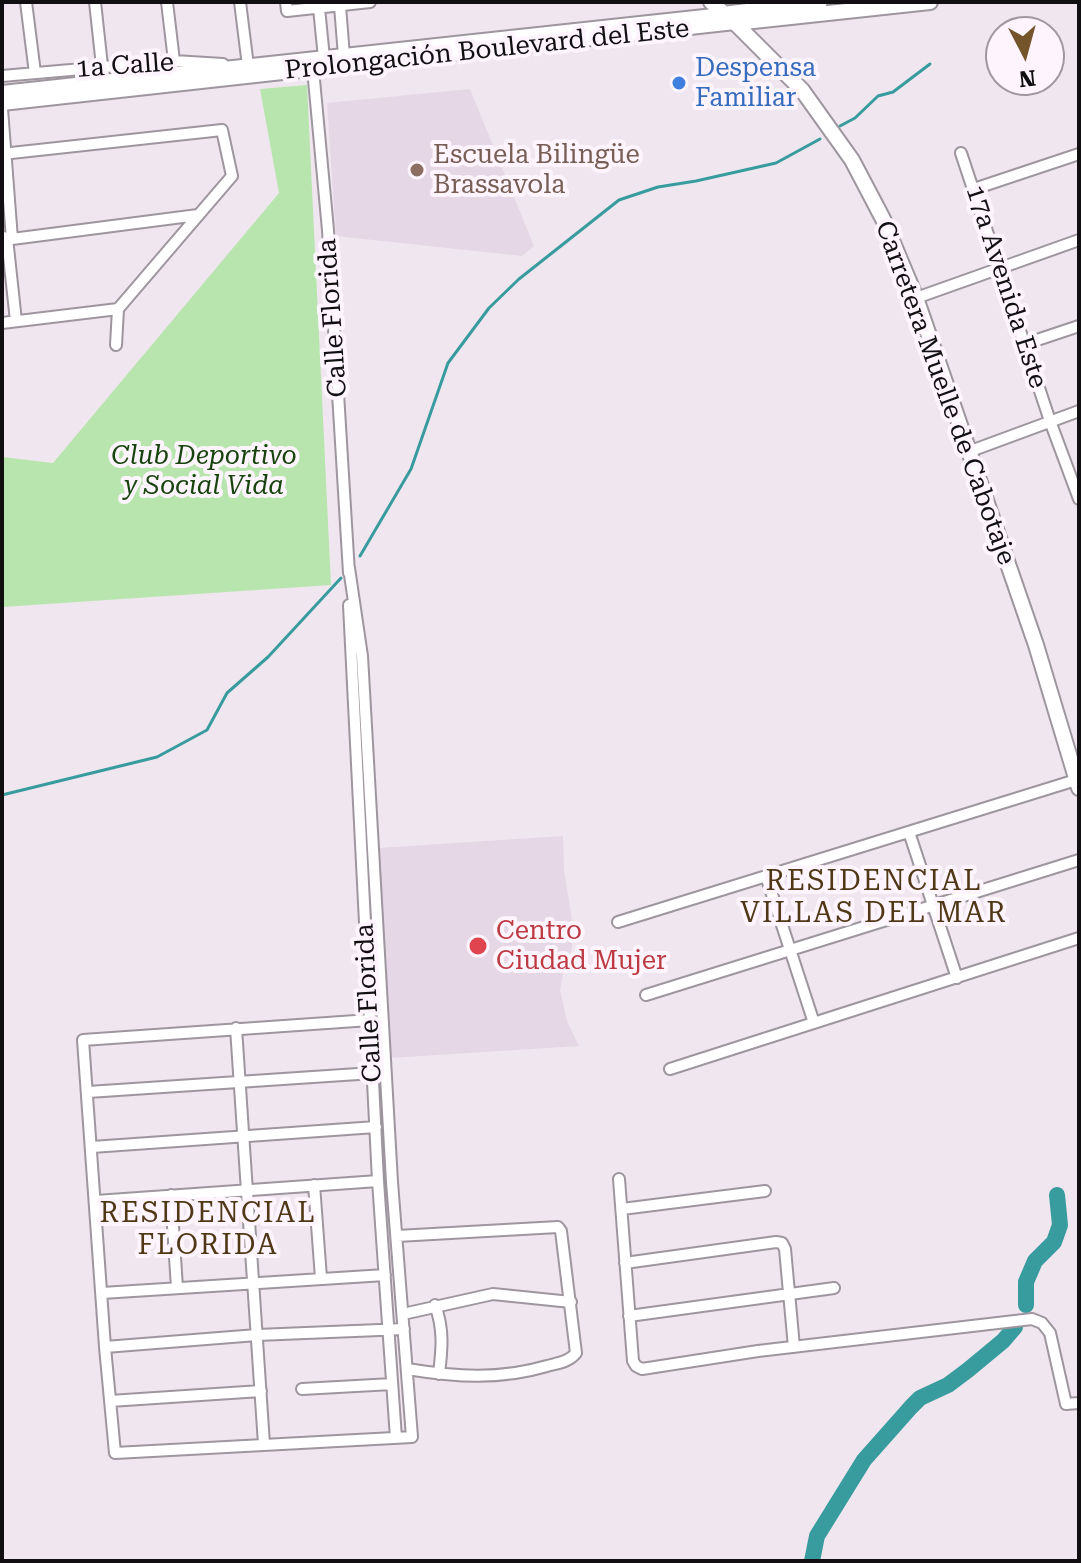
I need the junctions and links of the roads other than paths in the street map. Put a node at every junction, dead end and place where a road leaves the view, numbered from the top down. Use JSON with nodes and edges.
{"nodes":[{"id":1,"x":26,"y":2,"type":"edge"},
{"id":2,"x":95,"y":2,"type":"edge"},
{"id":3,"x":167,"y":2,"type":"edge"},
{"id":4,"x":240,"y":2,"type":"edge"},
{"id":5,"x":286,"y":2,"type":"edge"},
{"id":6,"x":370,"y":2,"type":"edge"},
{"id":7,"x":711,"y":2,"type":"edge"},
{"id":8,"x":820,"y":2,"type":"edge"},
{"id":9,"x":930,"y":2,"type":"edge"},
{"id":10,"x":340,"y":6,"type":"junction"},
{"id":11,"x":319,"y":8,"type":"junction"},
{"id":12,"x":729,"y":18,"type":"junction"},
{"id":13,"x":518,"y":42,"type":"junction"},
{"id":14,"x":344,"y":56,"type":"junction"},
{"id":15,"x":324,"y":58,"type":"junction"},
{"id":16,"x":174,"y":61,"type":"junction"},
{"id":17,"x":102,"y":66,"type":"junction"},
{"id":18,"x":313,"y":69,"type":"junction"},
{"id":19,"x":249,"y":71,"type":"junction"},
{"id":20,"x":35,"y":73,"type":"junction"},
{"id":21,"x":2,"y":76,"type":"edge"},
{"id":22,"x":2,"y":92,"type":"edge"},
{"id":23,"x":2,"y":106,"type":"edge"},
{"id":24,"x":961,"y":153,"type":"dead end"},
{"id":25,"x":4,"y":154,"type":"edge"},
{"id":26,"x":1079,"y":154,"type":"edge"},
{"id":27,"x":974,"y":189,"type":"junction"},
{"id":28,"x":198,"y":215,"type":"junction"},
{"id":29,"x":7,"y":238,"type":"edge"},
{"id":30,"x":1079,"y":240,"type":"edge"},
{"id":31,"x":999,"y":268,"type":"junction"},
{"id":32,"x":916,"y":298,"type":"junction"},
{"id":33,"x":118,"y":309,"type":"junction"},
{"id":34,"x":16,"y":321,"type":"junction"},
{"id":35,"x":2,"y":323,"type":"edge"},
{"id":36,"x":1079,"y":326,"type":"edge"},
{"id":37,"x":1025,"y":344,"type":"junction"},
{"id":38,"x":116,"y":345,"type":"dead end"},
{"id":39,"x":1079,"y":411,"type":"edge"},
{"id":40,"x":1050,"y":421,"type":"junction"},
{"id":41,"x":968,"y":452,"type":"junction"},
{"id":42,"x":1079,"y":499,"type":"edge"},
{"id":43,"x":349,"y":568,"type":"junction"},
{"id":44,"x":1078,"y":784,"type":"edge"},
{"id":45,"x":909,"y":832,"type":"junction"},
{"id":46,"x":1079,"y":860,"type":"edge"},
{"id":47,"x":766,"y":876,"type":"junction"},
{"id":48,"x":934,"y":905,"type":"junction"},
{"id":49,"x":618,"y":922,"type":"dead end"},
{"id":50,"x":1079,"y":938,"type":"edge"},
{"id":51,"x":791,"y":950,"type":"junction"},
{"id":52,"x":957,"y":978,"type":"junction"},
{"id":53,"x":646,"y":995,"type":"dead end"},
{"id":54,"x":370,"y":1020,"type":"junction"},
{"id":55,"x":814,"y":1023,"type":"junction"},
{"id":56,"x":236,"y":1028,"type":"junction"},
{"id":57,"x":670,"y":1069,"type":"dead end"},
{"id":58,"x":373,"y":1073,"type":"junction"},
{"id":59,"x":240,"y":1080,"type":"junction"},
{"id":60,"x":88,"y":1092,"type":"junction"},
{"id":61,"x":376,"y":1127,"type":"junction"},
{"id":62,"x":244,"y":1136,"type":"junction"},
{"id":63,"x":92,"y":1147,"type":"junction"},
{"id":64,"x":619,"y":1179,"type":"dead end"},
{"id":65,"x":378,"y":1181,"type":"junction"},
{"id":66,"x":314,"y":1185,"type":"junction"},
{"id":67,"x":247,"y":1190,"type":"junction"},
{"id":68,"x":765,"y":1191,"type":"dead end"},
{"id":69,"x":171,"y":1195,"type":"junction"},
{"id":70,"x":96,"y":1201,"type":"junction"},
{"id":71,"x":622,"y":1209,"type":"junction"},
{"id":72,"x":397,"y":1236,"type":"junction"},
{"id":73,"x":625,"y":1263,"type":"junction"},
{"id":74,"x":385,"y":1275,"type":"junction"},
{"id":75,"x":321,"y":1278,"type":"junction"},
{"id":76,"x":253,"y":1282,"type":"junction"},
{"id":77,"x":177,"y":1288,"type":"junction"},
{"id":78,"x":834,"y":1288,"type":"dead end"},
{"id":79,"x":102,"y":1293,"type":"junction"},
{"id":80,"x":788,"y":1295,"type":"junction"},
{"id":81,"x":571,"y":1302,"type":"junction"},
{"id":82,"x":435,"y":1305,"type":"junction"},
{"id":83,"x":403,"y":1314,"type":"junction"},
{"id":84,"x":629,"y":1316,"type":"junction"},
{"id":85,"x":404,"y":1329,"type":"junction"},
{"id":86,"x":388,"y":1330,"type":"junction"},
{"id":87,"x":257,"y":1335,"type":"junction"},
{"id":88,"x":105,"y":1347,"type":"junction"},
{"id":89,"x":794,"y":1347,"type":"junction"},
{"id":90,"x":407,"y":1369,"type":"junction"},
{"id":91,"x":439,"y":1374,"type":"junction"},
{"id":92,"x":392,"y":1384,"type":"junction"},
{"id":93,"x":302,"y":1389,"type":"dead end"},
{"id":94,"x":261,"y":1391,"type":"junction"},
{"id":95,"x":110,"y":1401,"type":"junction"},
{"id":96,"x":1079,"y":1403,"type":"edge"},
{"id":97,"x":396,"y":1438,"type":"junction"},
{"id":98,"x":264,"y":1444,"type":"junction"}],
"edges":[{"from":1,"to":20,"type":"street"},
{"from":2,"to":17,"type":"street"},
{"from":3,"to":16,"type":"street"},
{"from":4,"to":19,"type":"street"},
{"from":5,"to":11,"type":"street"},
{"from":6,"to":10,"type":"street"},
{"from":7,"to":12,"type":"main road","name":"Carretera Muelle de Cabotaje"},
{"from":8,"to":12,"type":"main road"},
{"from":9,"to":12,"type":"main road"},
{"from":10,"to":11,"type":"street"},
{"from":10,"to":14,"type":"street"},
{"from":11,"to":15,"type":"street"},
{"from":12,"to":13,"type":"street","name":"Prolongación Boulevard del Este"},
{"from":12,"to":32,"type":"main road","name":"Carretera Muelle de Cabotaje"},
{"from":13,"to":14,"type":"street","name":"Prolongación Boulevard del Este"},
{"from":13,"to":18,"type":"street","name":"Prolongación Boulevard del Este"},
{"from":14,"to":15,"type":"street","name":"Prolongación Boulevard del Este"},
{"from":15,"to":19,"type":"street","name":"Prolongación Boulevard del Este"},
{"from":16,"to":17,"type":"street","name":"1a Calle"},
{"from":16,"to":19,"type":"street","name":"1a Calle"},
{"from":17,"to":20,"type":"street","name":"1a Calle"},
{"from":18,"to":19,"type":"street","name":"Prolongación Boulevard del Este"},
{"from":18,"to":43,"type":"street","name":"Calle Florida"},
{"from":19,"to":22,"type":"street","name":"Prolongación Boulevard del Este"},
{"from":19,"to":23,"type":"street"},
{"from":20,"to":21,"type":"street","name":"1a Calle"},
{"from":23,"to":25,"type":"street"},
{"from":24,"to":27,"type":"street","name":"17a Avenida Este"},
{"from":25,"to":28,"type":"street"},
{"from":25,"to":29,"type":"street"},
{"from":26,"to":27,"type":"street"},
{"from":27,"to":31,"type":"street","name":"17a Avenida Este"},
{"from":28,"to":29,"type":"street"},
{"from":28,"to":33,"type":"street"},
{"from":29,"to":34,"type":"street"},
{"from":30,"to":31,"type":"street"},
{"from":31,"to":32,"type":"street"},
{"from":31,"to":37,"type":"street","name":"17a Avenida Este"},
{"from":32,"to":41,"type":"main road","name":"Carretera Muelle de Cabotaje"},
{"from":33,"to":34,"type":"street"},
{"from":33,"to":38,"type":"street"},
{"from":34,"to":35,"type":"street"},
{"from":36,"to":37,"type":"street"},
{"from":37,"to":40,"type":"street","name":"17a Avenida Este"},
{"from":39,"to":40,"type":"street"},
{"from":40,"to":41,"type":"street"},
{"from":40,"to":42,"type":"street","name":"17a Avenida Este"},
{"from":41,"to":44,"type":"main road","name":"Carretera Muelle de Cabotaje"},
{"from":43,"to":54,"type":"street","name":"Calle Florida"},
{"from":43,"to":72,"type":"street","name":"Calle Florida"},
{"from":44,"to":45,"type":"street"},
{"from":45,"to":47,"type":"street"},
{"from":45,"to":48,"type":"street"},
{"from":46,"to":48,"type":"street"},
{"from":47,"to":49,"type":"street"},
{"from":47,"to":51,"type":"street"},
{"from":48,"to":51,"type":"street"},
{"from":48,"to":52,"type":"street"},
{"from":50,"to":52,"type":"street"},
{"from":51,"to":53,"type":"street"},
{"from":51,"to":55,"type":"street"},
{"from":52,"to":55,"type":"street"},
{"from":54,"to":56,"type":"street"},
{"from":54,"to":58,"type":"street","name":"Calle Florida"},
{"from":55,"to":57,"type":"street"},
{"from":56,"to":59,"type":"street"},
{"from":56,"to":60,"type":"street"},
{"from":58,"to":59,"type":"street"},
{"from":58,"to":61,"type":"street","name":"Calle Florida"},
{"from":59,"to":60,"type":"street"},
{"from":59,"to":62,"type":"street"},
{"from":60,"to":63,"type":"street"},
{"from":61,"to":62,"type":"street"},
{"from":61,"to":65,"type":"street","name":"Calle Florida"},
{"from":62,"to":63,"type":"street"},
{"from":62,"to":67,"type":"street"},
{"from":63,"to":70,"type":"street"},
{"from":64,"to":71,"type":"street"},
{"from":65,"to":66,"type":"street"},
{"from":65,"to":74,"type":"street","name":"Calle Florida"},
{"from":66,"to":67,"type":"street"},
{"from":66,"to":75,"type":"street"},
{"from":67,"to":69,"type":"street"},
{"from":67,"to":76,"type":"street"},
{"from":68,"to":71,"type":"street"},
{"from":69,"to":70,"type":"street"},
{"from":69,"to":77,"type":"street"},
{"from":70,"to":79,"type":"street"},
{"from":71,"to":73,"type":"street"},
{"from":72,"to":81,"type":"street"},
{"from":72,"to":83,"type":"street","name":"Calle Florida"},
{"from":73,"to":80,"type":"street"},
{"from":73,"to":84,"type":"street"},
{"from":74,"to":75,"type":"street"},
{"from":74,"to":86,"type":"street","name":"Calle Florida"},
{"from":75,"to":76,"type":"street"},
{"from":76,"to":77,"type":"street"},
{"from":76,"to":87,"type":"street"},
{"from":77,"to":79,"type":"street"},
{"from":78,"to":80,"type":"street"},
{"from":79,"to":88,"type":"street"},
{"from":80,"to":84,"type":"street"},
{"from":80,"to":89,"type":"street"},
{"from":81,"to":82,"type":"street"},
{"from":81,"to":91,"type":"street"},
{"from":82,"to":83,"type":"street"},
{"from":82,"to":91,"type":"street"},
{"from":83,"to":85,"type":"street","name":"Calle Florida"},
{"from":84,"to":89,"type":"street"},
{"from":85,"to":86,"type":"street"},
{"from":85,"to":90,"type":"street","name":"Calle Florida"},
{"from":86,"to":87,"type":"street"},
{"from":86,"to":92,"type":"street","name":"Calle Florida"},
{"from":87,"to":88,"type":"street"},
{"from":87,"to":94,"type":"street"},
{"from":88,"to":95,"type":"street"},
{"from":89,"to":96,"type":"street"},
{"from":90,"to":91,"type":"street"},
{"from":90,"to":97,"type":"street","name":"Calle Florida"},
{"from":92,"to":93,"type":"street"},
{"from":92,"to":97,"type":"street","name":"Calle Florida"},
{"from":94,"to":95,"type":"street"},
{"from":94,"to":98,"type":"street"},
{"from":95,"to":98,"type":"street"},
{"from":97,"to":98,"type":"street"}]}
